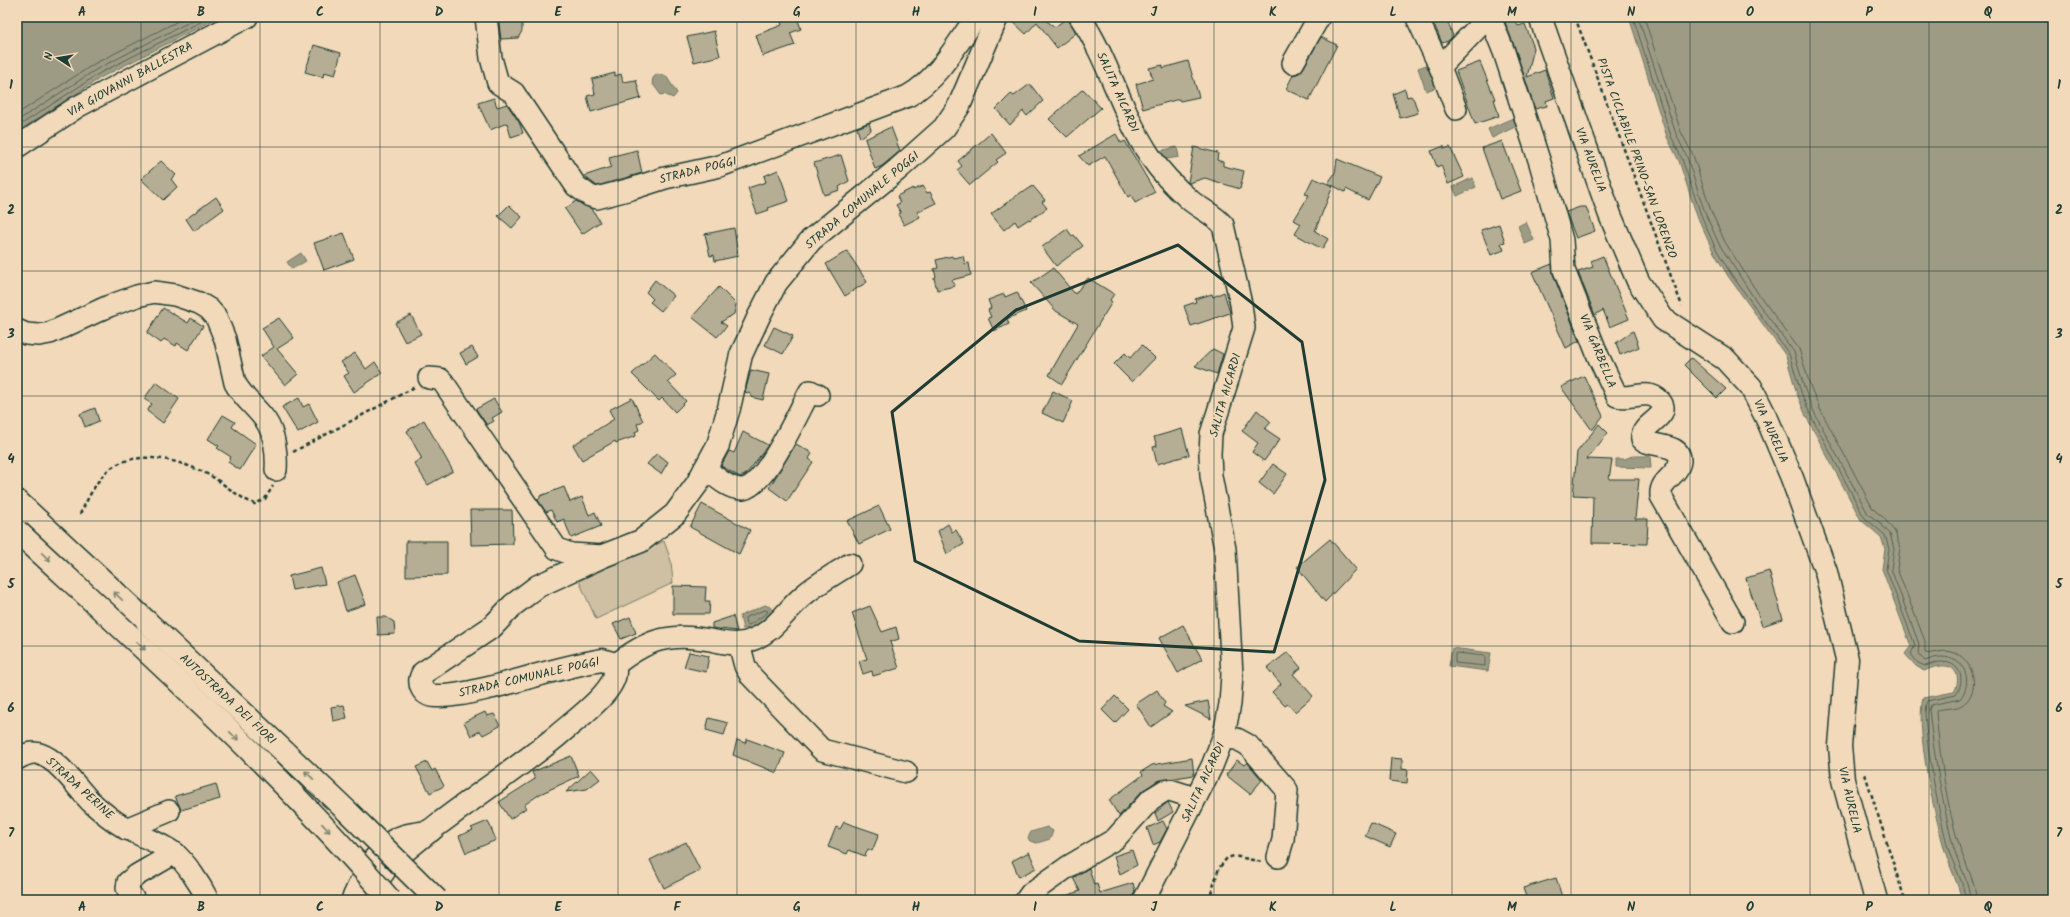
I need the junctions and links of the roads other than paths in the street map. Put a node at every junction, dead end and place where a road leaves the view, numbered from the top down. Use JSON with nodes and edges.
{"nodes":[{"id":1,"x":247,"y":17,"type":"edge"},
{"id":2,"x":486,"y":17,"type":"edge"},
{"id":3,"x":976,"y":17,"type":"edge"},
{"id":4,"x":997,"y":17,"type":"edge"},
{"id":5,"x":1080,"y":17,"type":"edge"},
{"id":6,"x":1318,"y":17,"type":"edge"},
{"id":7,"x":1489,"y":17,"type":"edge"},
{"id":8,"x":1540,"y":17,"type":"edge"},
{"id":9,"x":1417,"y":18,"type":"dead end"},
{"id":10,"x":1293,"y":63,"type":"dead end"},
{"id":11,"x":1440,"y":66,"type":"junction"},
{"id":12,"x":1456,"y":109,"type":"dead end"},
{"id":13,"x":17,"y":147,"type":"edge"},
{"id":14,"x":17,"y":330,"type":"edge"},
{"id":15,"x":429,"y":378,"type":"road end"},
{"id":16,"x":818,"y":395,"type":"dead end"},
{"id":17,"x":276,"y":466,"type":"road end"},
{"id":18,"x":705,"y":468,"type":"junction"},
{"id":19,"x":17,"y":501,"type":"edge"},
{"id":20,"x":17,"y":531,"type":"edge"},
{"id":21,"x":603,"y":556,"type":"junction"},
{"id":22,"x":850,"y":564,"type":"dead end"},
{"id":23,"x":1733,"y":622,"type":"dead end"},
{"id":24,"x":739,"y":643,"type":"junction"},
{"id":25,"x":614,"y":666,"type":"junction"},
{"id":26,"x":1223,"y":738,"type":"junction"},
{"id":27,"x":17,"y":759,"type":"edge"},
{"id":28,"x":906,"y":772,"type":"dead end"},
{"id":29,"x":1195,"y":798,"type":"junction"},
{"id":30,"x":169,"y":812,"type":"dead end"},
{"id":31,"x":126,"y":829,"type":"junction"},
{"id":32,"x":431,"y":831,"type":"junction"},
{"id":33,"x":175,"y":853,"type":"junction"},
{"id":34,"x":1278,"y":857,"type":"road end"},
{"id":35,"x":134,"y":900,"type":"edge"},
{"id":36,"x":208,"y":900,"type":"edge"},
{"id":37,"x":352,"y":900,"type":"edge"},
{"id":38,"x":367,"y":900,"type":"edge"},
{"id":39,"x":390,"y":900,"type":"edge"},
{"id":40,"x":437,"y":900,"type":"edge"},
{"id":41,"x":1026,"y":900,"type":"edge"},
{"id":42,"x":1144,"y":900,"type":"edge"},
{"id":43,"x":1876,"y":900,"type":"edge"}],
"edges":[{"from":1,"to":13,"type":"street","name":"VIA GIOVANNI BALLESTRA"},
{"from":2,"to":3,"type":"street","name":"STRADA POGGI"},
{"from":4,"to":18,"type":"main road","name":"STRADA COMUNALE POGGI"},
{"from":5,"to":26,"type":"street","name":"SALITA AICARDI"},
{"from":6,"to":10,"type":"street"},
{"from":7,"to":11,"type":"street","name":"VIA GARBELLA"},
{"from":7,"to":23,"type":"street","name":"VIA GARBELLA"},
{"from":8,"to":43,"type":"main road","name":"VIA AURELIA"},
{"from":9,"to":11,"type":"street"},
{"from":11,"to":12,"type":"street"},
{"from":14,"to":17,"type":"street"},
{"from":15,"to":21,"type":"street"},
{"from":16,"to":18,"type":"street"},
{"from":18,"to":21,"type":"main road","name":"STRADA COMUNALE POGGI"},
{"from":40,"to":19,"type":"main road","name":"AUTOSTRADA DEI FIORI","one_way":true,"bridge":true},
{"from":20,"to":39,"type":"main road","name":"AUTOSTRADA DEI FIORI","one_way":true,"bridge":true},
{"from":21,"to":25,"type":"main road","name":"STRADA COMUNALE POGGI"},
{"from":22,"to":24,"type":"street"},
{"from":24,"to":25,"type":"street"},
{"from":24,"to":28,"type":"street"},
{"from":25,"to":32,"type":"main road","name":"STRADA COMUNALE POGGI"},
{"from":26,"to":29,"type":"street","name":"SALITA AICARDI"},
{"from":26,"to":34,"type":"street"},
{"from":27,"to":31,"type":"street","name":"STRADA PERINE"},
{"from":29,"to":41,"type":"street"},
{"from":29,"to":42,"type":"street","name":"SALITA AICARDI"},
{"from":30,"to":31,"type":"street"},
{"from":31,"to":33,"type":"street","name":"STRADA PERINE"},
{"from":32,"to":37,"type":"street"},
{"from":32,"to":38,"type":"main road","name":"STRADA COMUNALE POGGI"},
{"from":33,"to":35,"type":"street"},
{"from":33,"to":36,"type":"street","name":"STRADA PERINE"}]}
